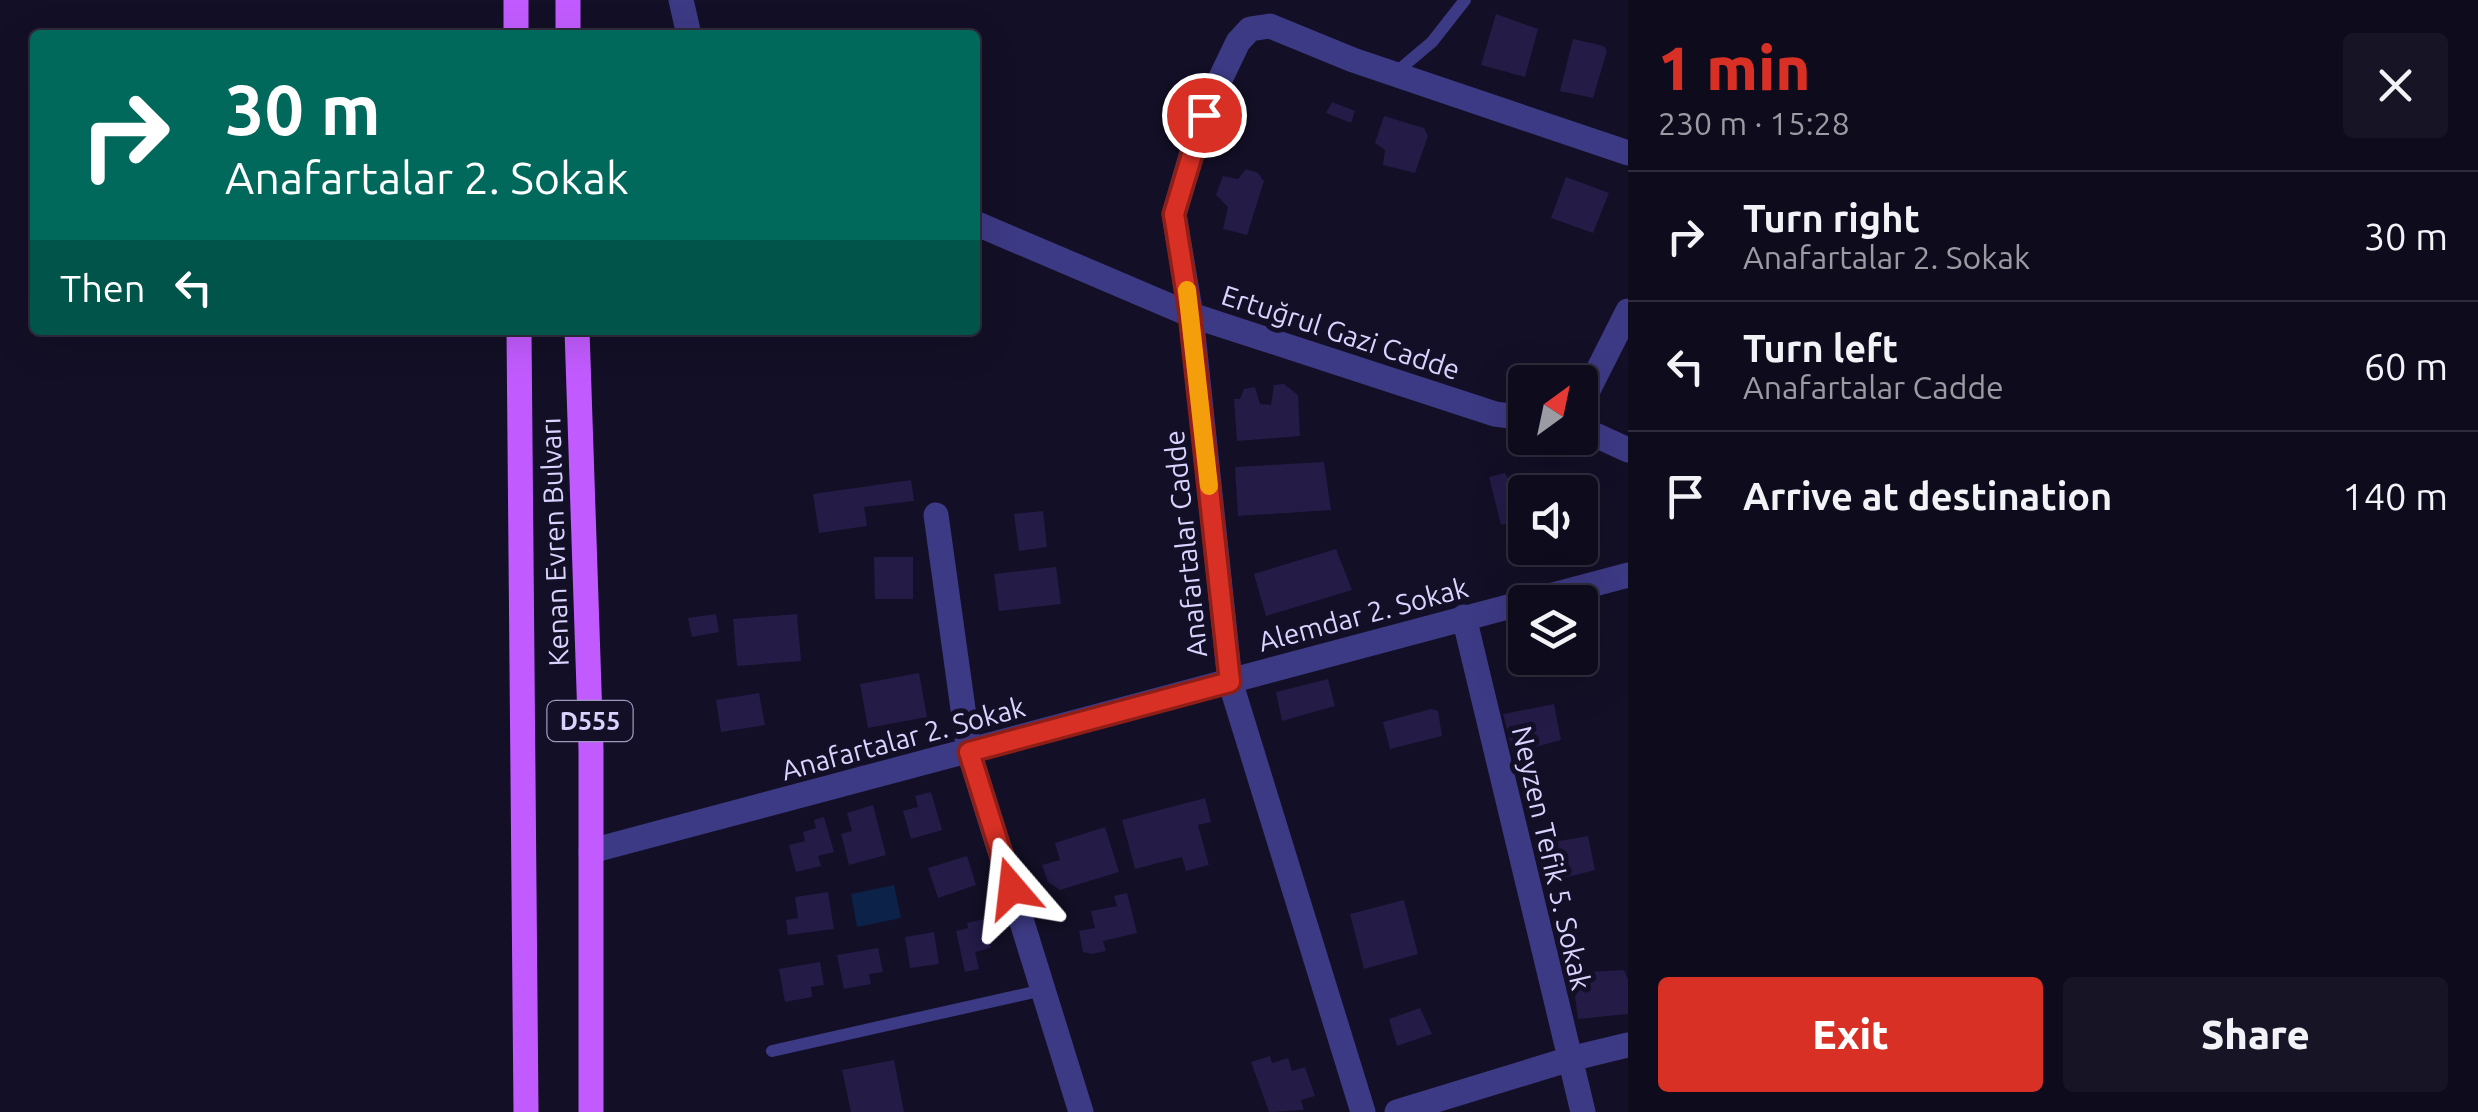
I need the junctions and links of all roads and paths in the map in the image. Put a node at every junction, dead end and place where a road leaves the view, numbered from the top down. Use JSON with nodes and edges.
{"nodes":[{"id":1,"x":516,"y":0,"type":"edge"},
{"id":2,"x":568,"y":0,"type":"edge"},
{"id":3,"x":681,"y":0,"type":"edge"},
{"id":4,"x":1465,"y":0,"type":"edge"},
{"id":5,"x":516,"y":30,"type":"edge"},
{"id":6,"x":568,"y":30,"type":"edge"},
{"id":7,"x":688,"y":30,"type":"edge"},
{"id":8,"x":1394,"y":74,"type":"junction"},
{"id":9,"x":1628,"y":153,"type":"edge"},
{"id":10,"x":980,"y":225,"type":"edge"},
{"id":11,"x":1628,"y":311,"type":"edge"},
{"id":12,"x":1190,"y":315,"type":"junction"},
{"id":13,"x":518,"y":335,"type":"edge"},
{"id":14,"x":577,"y":335,"type":"edge"},
{"id":15,"x":1598,"y":370,"type":"edge"},
{"id":16,"x":1508,"y":416,"type":"edge"},
{"id":17,"x":1598,"y":436,"type":"edge"},
{"id":18,"x":1628,"y":450,"type":"edge"},
{"id":19,"x":936,"y":515,"type":"dead end"},
{"id":20,"x":1628,"y":575,"type":"edge"},
{"id":21,"x":1464,"y":618,"type":"junction"},
{"id":22,"x":1230,"y":682,"type":"junction"},
{"id":23,"x":969,"y":752,"type":"junction"},
{"id":24,"x":591,"y":852,"type":"junction"},
{"id":25,"x":1043,"y":990,"type":"junction"},
{"id":26,"x":1628,"y":1045,"type":"edge"},
{"id":27,"x":772,"y":1051,"type":"dead end"},
{"id":28,"x":1570,"y":1059,"type":"junction"},
{"id":29,"x":526,"y":1112,"type":"edge"},
{"id":30,"x":591,"y":1112,"type":"edge"},
{"id":31,"x":1081,"y":1112,"type":"edge"},
{"id":32,"x":1363,"y":1112,"type":"edge"},
{"id":33,"x":1397,"y":1112,"type":"edge"},
{"id":34,"x":1584,"y":1112,"type":"edge"}],
"edges":[{"from":1,"to":5,"type":"main road"},
{"from":2,"to":6,"type":"main road"},
{"from":3,"to":7,"type":"street"},
{"from":4,"to":8,"type":"lane"},
{"from":8,"to":9,"type":"street"},
{"from":8,"to":12,"type":"street","name":"Anafartalar Cadde"},
{"from":10,"to":12,"type":"street","name":"Ertuğrul Gazi Cadde"},
{"from":11,"to":15,"type":"street"},
{"from":12,"to":16,"type":"street","name":"Ertuğrul Gazi Cadde"},
{"from":12,"to":22,"type":"street","name":"Anafartalar Cadde"},
{"from":13,"to":29,"type":"main road","name":"Kenan Evren Bulvarı","number":"D555"},
{"from":14,"to":24,"type":"main road","name":"Kenan Evren Bulvarı","number":"D555"},
{"from":17,"to":18,"type":"street"},
{"from":19,"to":23,"type":"street"},
{"from":20,"to":21,"type":"street","name":"Alemdar 2. Sokak"},
{"from":21,"to":22,"type":"street","name":"Alemdar 2. Sokak"},
{"from":21,"to":28,"type":"street","name":"Neyzen Tefik 5. Sokak"},
{"from":22,"to":23,"type":"street","name":"Anafartalar 2. Sokak"},
{"from":22,"to":32,"type":"street","name":"Anafartalar Cadde"},
{"from":23,"to":24,"type":"street","name":"Anafartalar 2. Sokak"},
{"from":23,"to":25,"type":"street"},
{"from":24,"to":30,"type":"main road","name":"Kenan Evren Bulvarı","number":"D555"},
{"from":25,"to":27,"type":"lane"},
{"from":25,"to":31,"type":"street"},
{"from":26,"to":28,"type":"street"},
{"from":28,"to":33,"type":"street"},
{"from":28,"to":34,"type":"street","name":"Neyzen Tefik 5. Sokak"}]}
